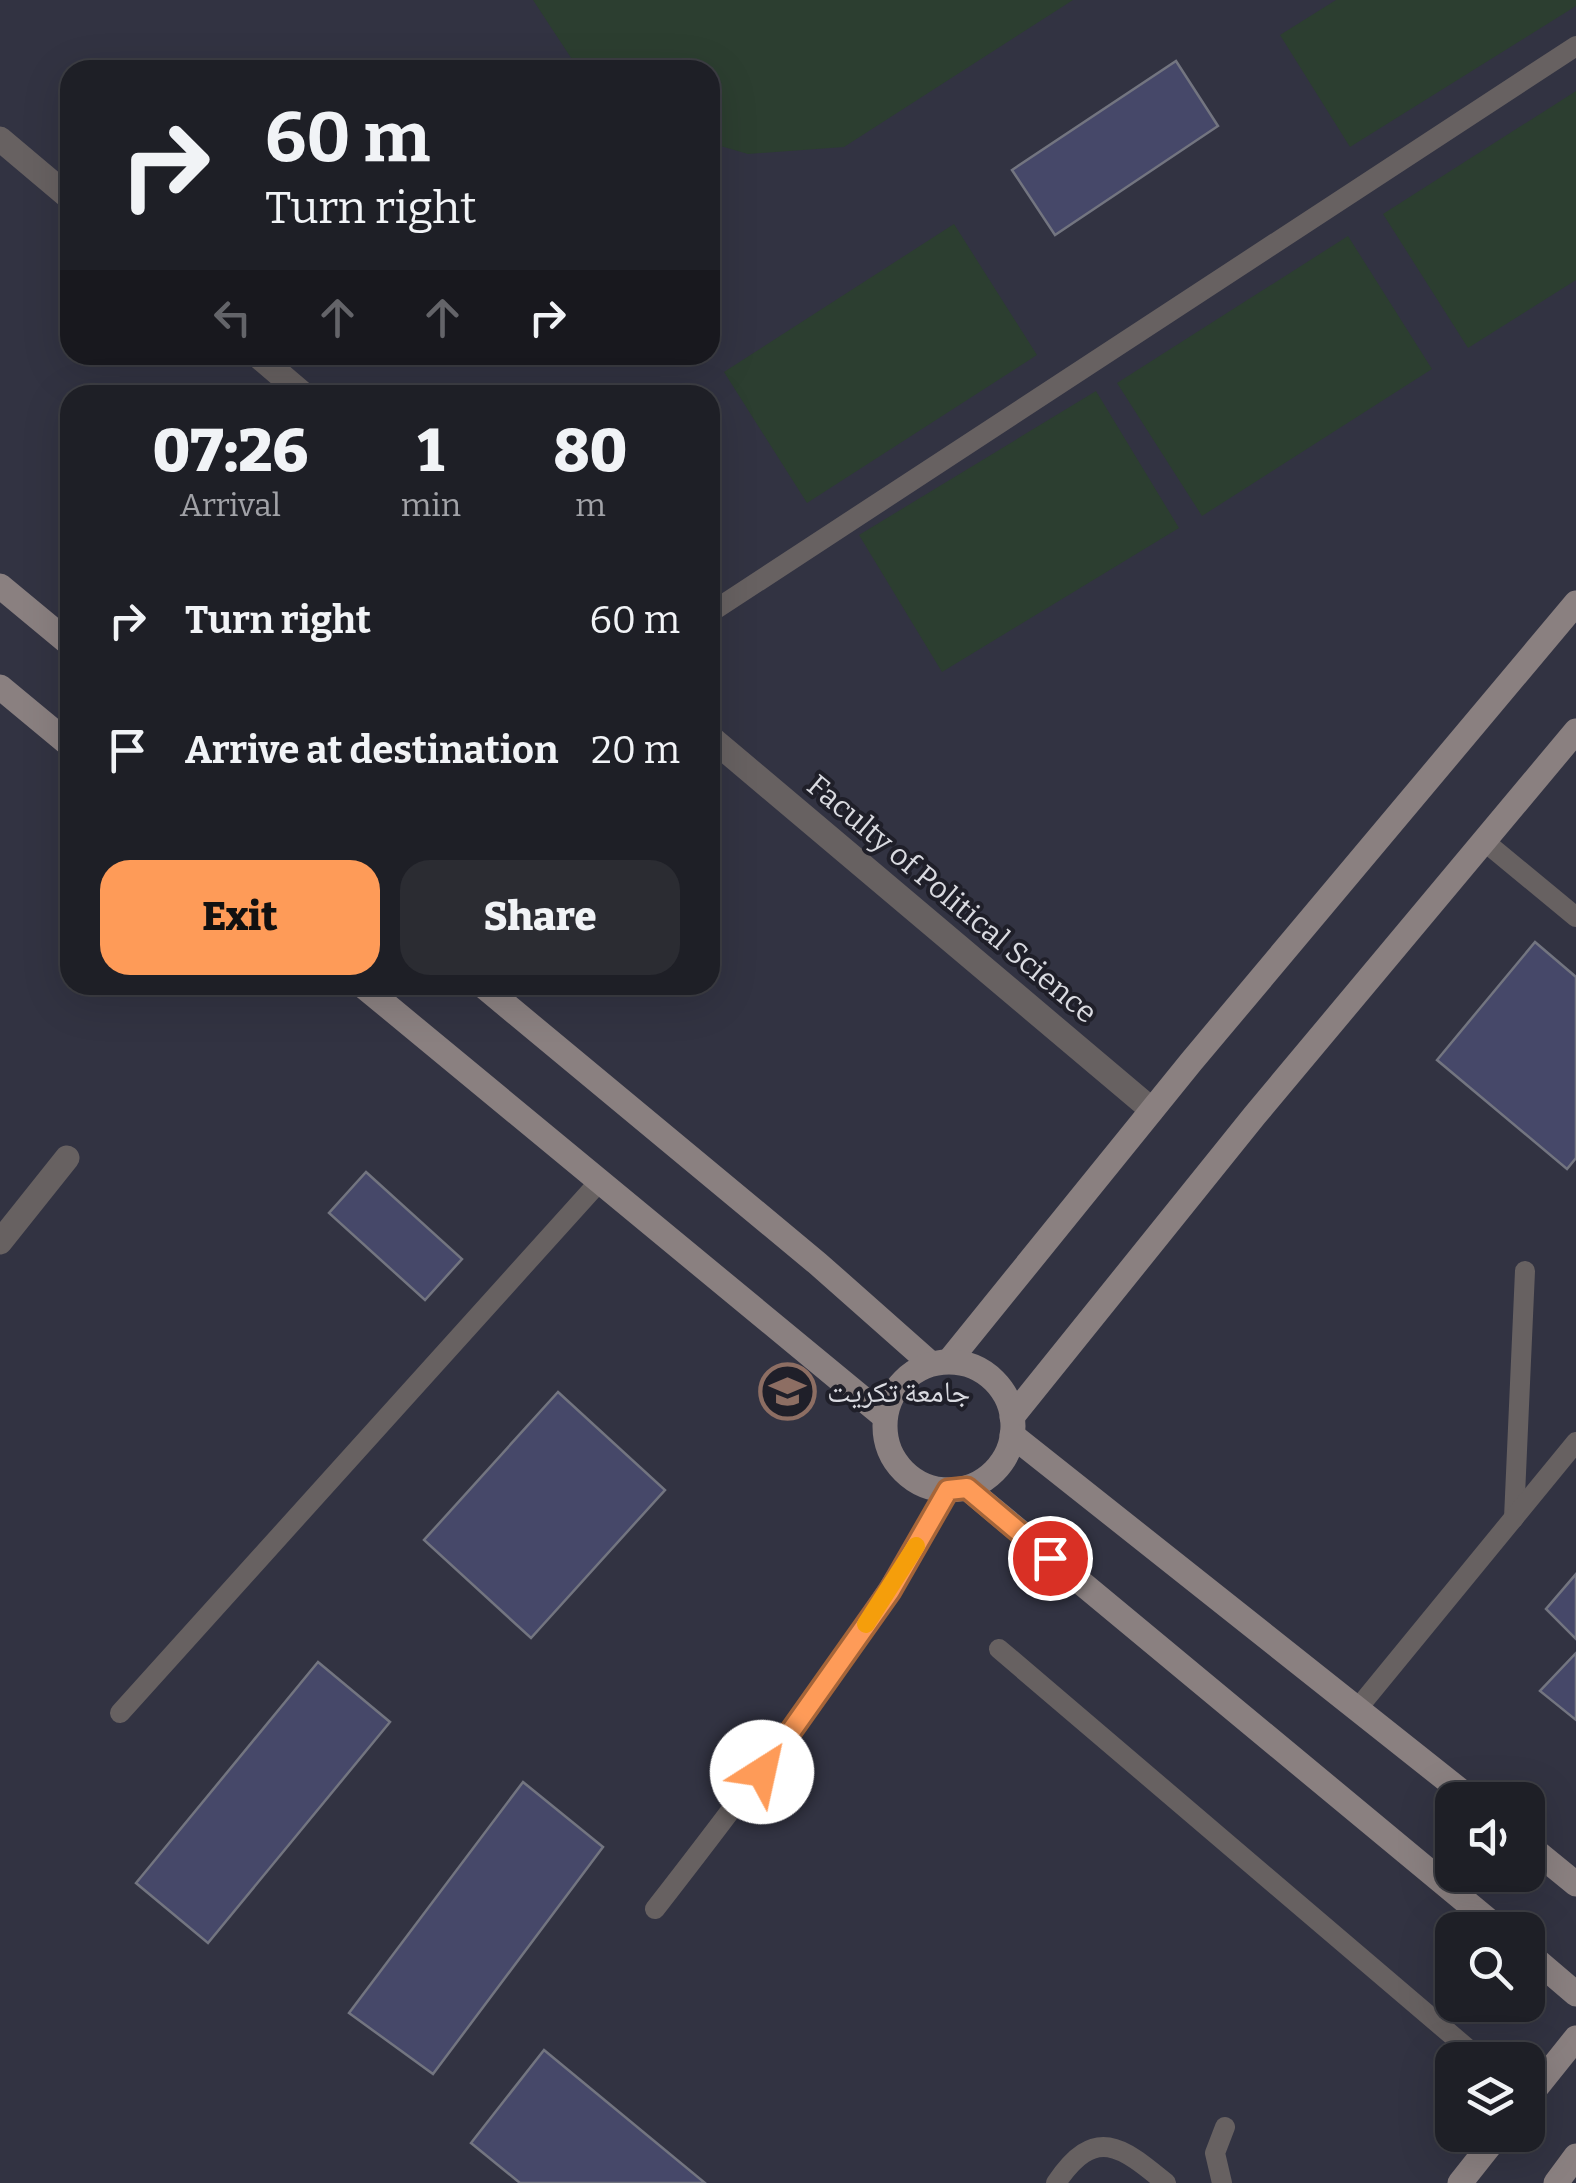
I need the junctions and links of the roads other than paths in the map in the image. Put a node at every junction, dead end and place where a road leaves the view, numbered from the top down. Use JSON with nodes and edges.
{"nodes":[{"id":1,"x":1576,"y":46,"type":"edge"},
{"id":2,"x":0,"y":139,"type":"edge"},
{"id":3,"x":60,"y":190,"type":"edge"},
{"id":4,"x":268,"y":365,"type":"edge"},
{"id":5,"x":292,"y":385,"type":"edge"},
{"id":6,"x":0,"y":586,"type":"edge"},
{"id":7,"x":1576,"y":603,"type":"edge"},
{"id":8,"x":720,"y":605,"type":"edge"},
{"id":9,"x":60,"y":636,"type":"edge"},
{"id":10,"x":0,"y":687,"type":"edge"},
{"id":11,"x":1576,"y":731,"type":"edge"},
{"id":12,"x":60,"y":736,"type":"edge"},
{"id":13,"x":720,"y":745,"type":"edge"},
{"id":14,"x":1484,"y":841,"type":"junction"},
{"id":15,"x":1576,"y":917,"type":"edge"},
{"id":16,"x":374,"y":995,"type":"edge"},
{"id":17,"x":494,"y":995,"type":"edge"},
{"id":18,"x":1152,"y":1110,"type":"junction"},
{"id":19,"x":67,"y":1158,"type":"dead end"},
{"id":20,"x":600,"y":1182,"type":"junction"},
{"id":21,"x":0,"y":1242,"type":"edge"},
{"id":22,"x":1525,"y":1271,"type":"dead end"},
{"id":23,"x":939,"y":1362,"type":"junction"},
{"id":24,"x":885,"y":1416,"type":"junction"},
{"id":25,"x":1012,"y":1426,"type":"junction"},
{"id":26,"x":1576,"y":1442,"type":"edge"},
{"id":27,"x":958,"y":1489,"type":"junction"},
{"id":28,"x":1514,"y":1518,"type":"junction"},
{"id":29,"x":999,"y":1649,"type":"dead end"},
{"id":30,"x":1358,"y":1708,"type":"junction"},
{"id":31,"x":120,"y":1714,"type":"dead end"},
{"id":32,"x":1450,"y":1782,"type":"edge"},
{"id":33,"x":1545,"y":1859,"type":"edge"},
{"id":34,"x":1576,"y":1884,"type":"edge"},
{"id":35,"x":655,"y":1909,"type":"dead end"},
{"id":36,"x":1478,"y":1912,"type":"edge"},
{"id":37,"x":1545,"y":1968,"type":"edge"},
{"id":38,"x":1576,"y":1994,"type":"edge"},
{"id":39,"x":1576,"y":2038,"type":"edge"},
{"id":40,"x":1460,"y":2042,"type":"edge"},
{"id":41,"x":1545,"y":2077,"type":"edge"},
{"id":42,"x":1225,"y":2127,"type":"dead end"},
{"id":43,"x":1485,"y":2152,"type":"edge"},
{"id":44,"x":1576,"y":2156,"type":"edge"},
{"id":45,"x":1056,"y":2183,"type":"edge"},
{"id":46,"x":1166,"y":2183,"type":"edge"},
{"id":47,"x":1222,"y":2183,"type":"edge"},
{"id":48,"x":1460,"y":2183,"type":"edge"},
{"id":49,"x":1556,"y":2183,"type":"edge"}],
"edges":[{"from":1,"to":8,"type":"lane"},
{"from":2,"to":3,"type":"street"},
{"from":4,"to":5,"type":"street"},
{"from":6,"to":9,"type":"street"},
{"from":7,"to":18,"type":"street"},
{"from":10,"to":12,"type":"street"},
{"from":11,"to":14,"type":"street"},
{"from":13,"to":18,"type":"street","name":"Faculty of Political Science"},
{"from":14,"to":15,"type":"lane"},
{"from":14,"to":25,"type":"street"},
{"from":16,"to":20,"type":"street"},
{"from":17,"to":23,"type":"street"},
{"from":18,"to":23,"type":"street"},
{"from":19,"to":21,"type":"street"},
{"from":20,"to":24,"type":"street"},
{"from":20,"to":31,"type":"lane"},
{"from":22,"to":28,"type":"lane"},
{"from":23,"to":24,"type":"street"},
{"from":23,"to":25,"type":"street"},
{"from":24,"to":27,"type":"street"},
{"from":25,"to":27,"type":"street"},
{"from":25,"to":30,"type":"street"},
{"from":26,"to":28,"type":"lane"},
{"from":27,"to":35,"type":"lane"},
{"from":27,"to":36,"type":"street"},
{"from":28,"to":30,"type":"lane"},
{"from":29,"to":40,"type":"lane"},
{"from":30,"to":32,"type":"street"},
{"from":33,"to":34,"type":"street"},
{"from":37,"to":38,"type":"street"},
{"from":39,"to":41,"type":"street"},
{"from":42,"to":47,"type":"lane"},
{"from":43,"to":48,"type":"street"},
{"from":44,"to":49,"type":"street"},
{"from":45,"to":46,"type":"lane"}]}
